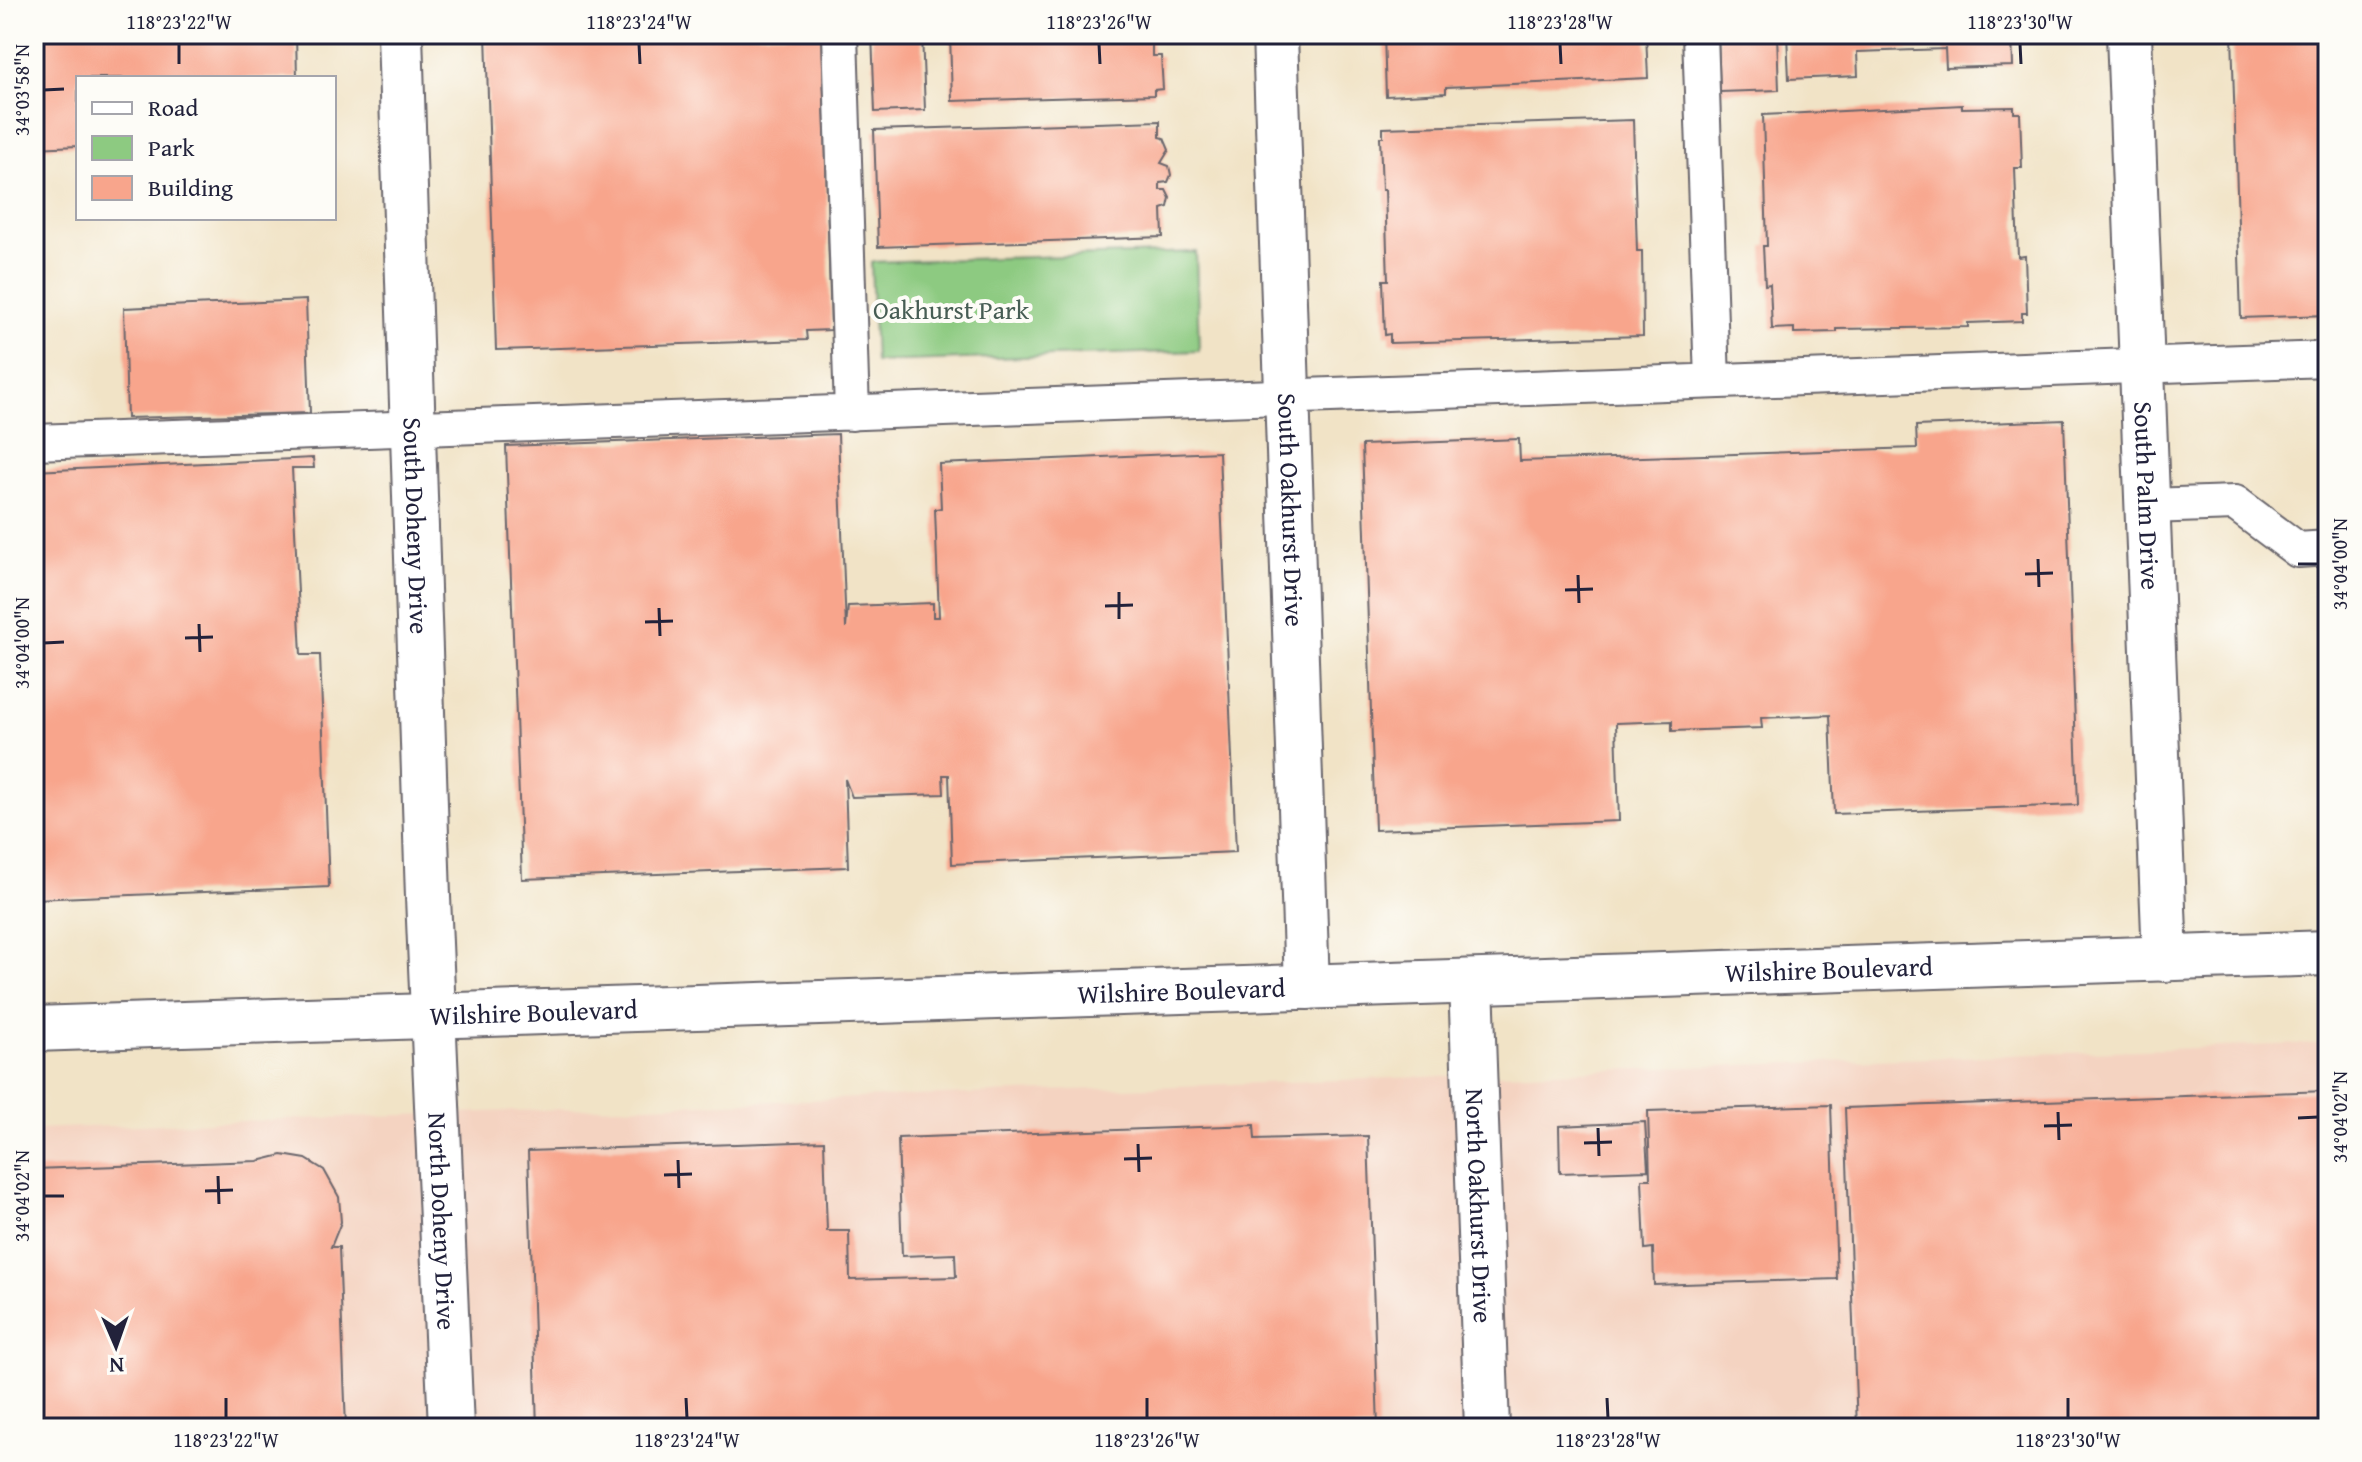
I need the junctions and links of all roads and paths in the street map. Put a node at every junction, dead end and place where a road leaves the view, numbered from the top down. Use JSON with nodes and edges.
{"nodes":[{"id":1,"x":400,"y":34,"type":"edge"},
{"id":2,"x":840,"y":34,"type":"edge"},
{"id":3,"x":1275,"y":34,"type":"edge"},
{"id":4,"x":1700,"y":34,"type":"edge"},
{"id":5,"x":2129,"y":34,"type":"edge"},
{"id":6,"x":2328,"y":359,"type":"edge"},
{"id":7,"x":2142,"y":366,"type":"junction"},
{"id":8,"x":1712,"y":381,"type":"junction"},
{"id":9,"x":1287,"y":397,"type":"junction"},
{"id":10,"x":852,"y":413,"type":"junction"},
{"id":11,"x":413,"y":428,"type":"junction"},
{"id":12,"x":34,"y":442,"type":"edge"},
{"id":13,"x":2148,"y":506,"type":"junction"},
{"id":14,"x":2328,"y":548,"type":"edge"},
{"id":15,"x":2328,"y":953,"type":"edge"},
{"id":16,"x":2165,"y":959,"type":"junction"},
{"id":17,"x":1471,"y":982,"type":"junction"},
{"id":18,"x":1307,"y":987,"type":"junction"},
{"id":19,"x":434,"y":1016,"type":"junction"},
{"id":20,"x":34,"y":1029,"type":"edge"},
{"id":21,"x":451,"y":1428,"type":"edge"},
{"id":22,"x":1487,"y":1428,"type":"edge"}],
"edges":[{"from":1,"to":11,"type":"street","name":"South Doheny Drive"},
{"from":2,"to":10,"type":"lane"},
{"from":3,"to":9,"type":"street","name":"South Oakhurst Drive"},
{"from":4,"to":8,"type":"lane"},
{"from":5,"to":7,"type":"street","name":"South Palm Drive"},
{"from":6,"to":7,"type":"lane"},
{"from":7,"to":8,"type":"lane"},
{"from":7,"to":13,"type":"street","name":"South Palm Drive"},
{"from":8,"to":9,"type":"lane"},
{"from":9,"to":10,"type":"lane"},
{"from":9,"to":18,"type":"street","name":"South Oakhurst Drive"},
{"from":10,"to":11,"type":"lane"},
{"from":11,"to":12,"type":"lane"},
{"from":11,"to":19,"type":"street","name":"South Doheny Drive"},
{"from":13,"to":14,"type":"lane"},
{"from":13,"to":16,"type":"street","name":"South Palm Drive"},
{"from":15,"to":16,"type":"street","name":"Wilshire Boulevard"},
{"from":16,"to":17,"type":"street","name":"Wilshire Boulevard"},
{"from":17,"to":18,"type":"street","name":"Wilshire Boulevard"},
{"from":17,"to":22,"type":"street","name":"North Oakhurst Drive"},
{"from":18,"to":19,"type":"street","name":"Wilshire Boulevard"},
{"from":19,"to":20,"type":"street","name":"Wilshire Boulevard"},
{"from":19,"to":21,"type":"street","name":"North Doheny Drive"}]}
